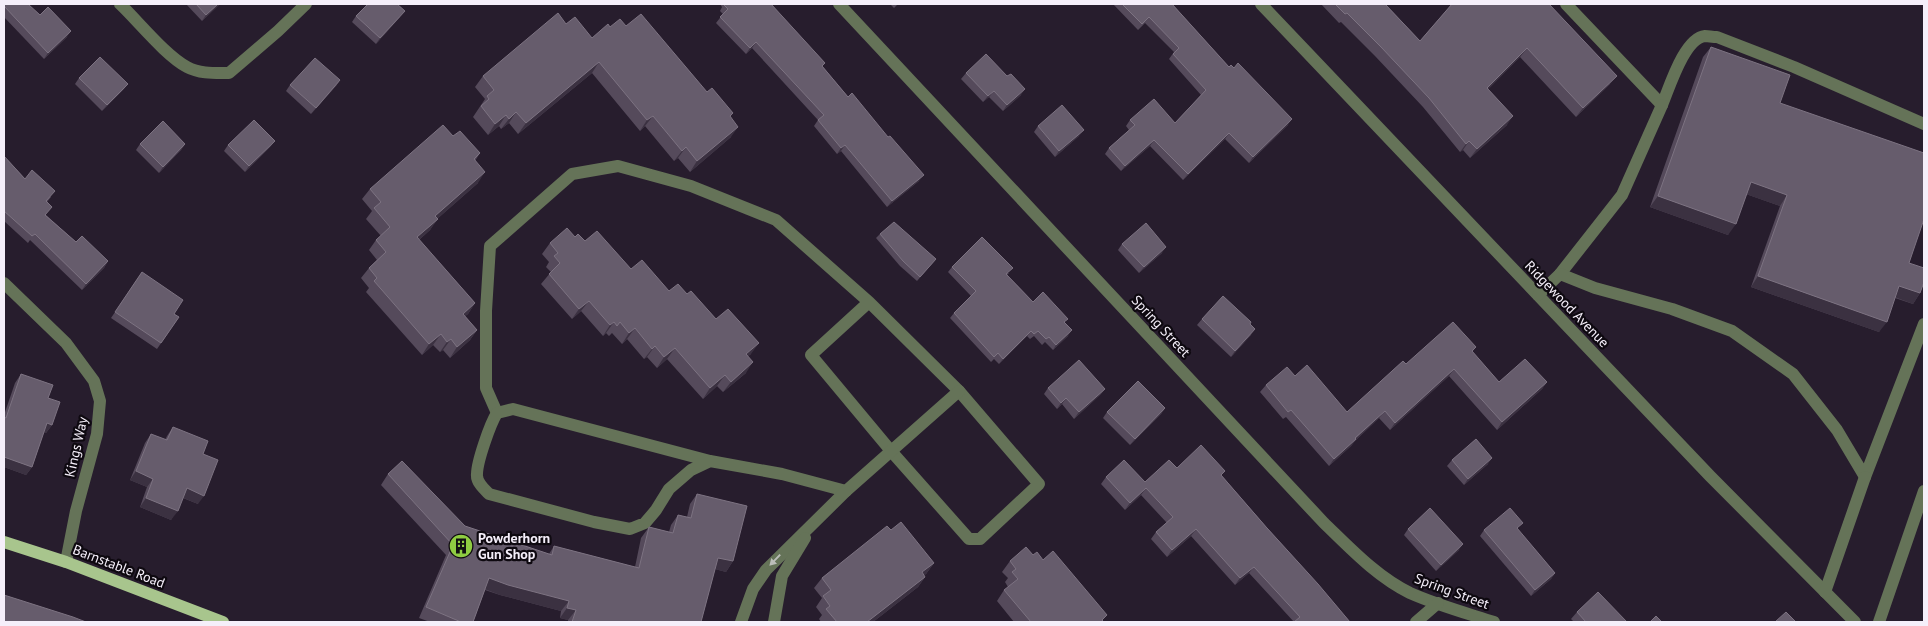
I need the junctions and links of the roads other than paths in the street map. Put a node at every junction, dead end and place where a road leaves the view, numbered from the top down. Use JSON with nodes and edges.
{"nodes":[{"id":1,"x":120,"y":4,"type":"edge"},
{"id":2,"x":306,"y":4,"type":"edge"},
{"id":3,"x":839,"y":4,"type":"edge"},
{"id":4,"x":1261,"y":4,"type":"edge"},
{"id":5,"x":1566,"y":4,"type":"edge"},
{"id":6,"x":1662,"y":105,"type":"junction"},
{"id":7,"x":1924,"y":124,"type":"edge"},
{"id":8,"x":1560,"y":274,"type":"junction"},
{"id":9,"x":4,"y":283,"type":"edge"},
{"id":10,"x":1538,"y":295,"type":"junction"},
{"id":11,"x":869,"y":302,"type":"junction"},
{"id":12,"x":1924,"y":324,"type":"edge"},
{"id":13,"x":959,"y":391,"type":"junction"},
{"id":14,"x":497,"y":413,"type":"junction"},
{"id":15,"x":891,"y":451,"type":"junction"},
{"id":16,"x":710,"y":461,"type":"junction"},
{"id":17,"x":1865,"y":477,"type":"junction"},
{"id":18,"x":846,"y":490,"type":"junction"},
{"id":19,"x":1924,"y":491,"type":"edge"},
{"id":20,"x":822,"y":513,"type":"junction"},
{"id":21,"x":4,"y":542,"type":"edge"},
{"id":22,"x":66,"y":562,"type":"junction"},
{"id":23,"x":1825,"y":592,"type":"junction"},
{"id":24,"x":1438,"y":603,"type":"junction"},
{"id":25,"x":223,"y":622,"type":"edge"},
{"id":26,"x":741,"y":622,"type":"edge"},
{"id":27,"x":774,"y":622,"type":"edge"},
{"id":28,"x":1416,"y":622,"type":"edge"},
{"id":29,"x":1494,"y":622,"type":"edge"},
{"id":30,"x":1855,"y":622,"type":"edge"},
{"id":31,"x":1878,"y":622,"type":"edge"}],
"edges":[{"from":1,"to":2,"type":"street"},
{"from":3,"to":24,"type":"street","name":"Spring Street"},
{"from":4,"to":10,"type":"street","name":"Ridgewood Avenue"},
{"from":5,"to":6,"type":"street"},
{"from":6,"to":7,"type":"street"},
{"from":6,"to":8,"type":"street"},
{"from":8,"to":10,"type":"street"},
{"from":8,"to":17,"type":"street"},
{"from":9,"to":22,"type":"street","name":"Kings Way"},
{"from":10,"to":23,"type":"street","name":"Ridgewood Avenue"},
{"from":11,"to":13,"type":"street"},
{"from":11,"to":14,"type":"street"},
{"from":11,"to":15,"type":"street"},
{"from":12,"to":17,"type":"street"},
{"from":13,"to":15,"type":"street"},
{"from":13,"to":15,"type":"street"},
{"from":14,"to":16,"type":"street"},
{"from":14,"to":16,"type":"street"},
{"from":15,"to":18,"type":"street"},
{"from":16,"to":18,"type":"street"},
{"from":17,"to":23,"type":"street"},
{"from":18,"to":20,"type":"street"},
{"from":19,"to":31,"type":"street"},
{"from":20,"to":26,"type":"street","one_way":true},
{"from":20,"to":27,"type":"street"},
{"from":21,"to":22,"type":"main road","name":"Barnstable Road"},
{"from":22,"to":25,"type":"main road","name":"Barnstable Road"},
{"from":23,"to":30,"type":"street","name":"Ridgewood Avenue"},
{"from":24,"to":28,"type":"street"},
{"from":24,"to":29,"type":"street","name":"Spring Street"}]}
